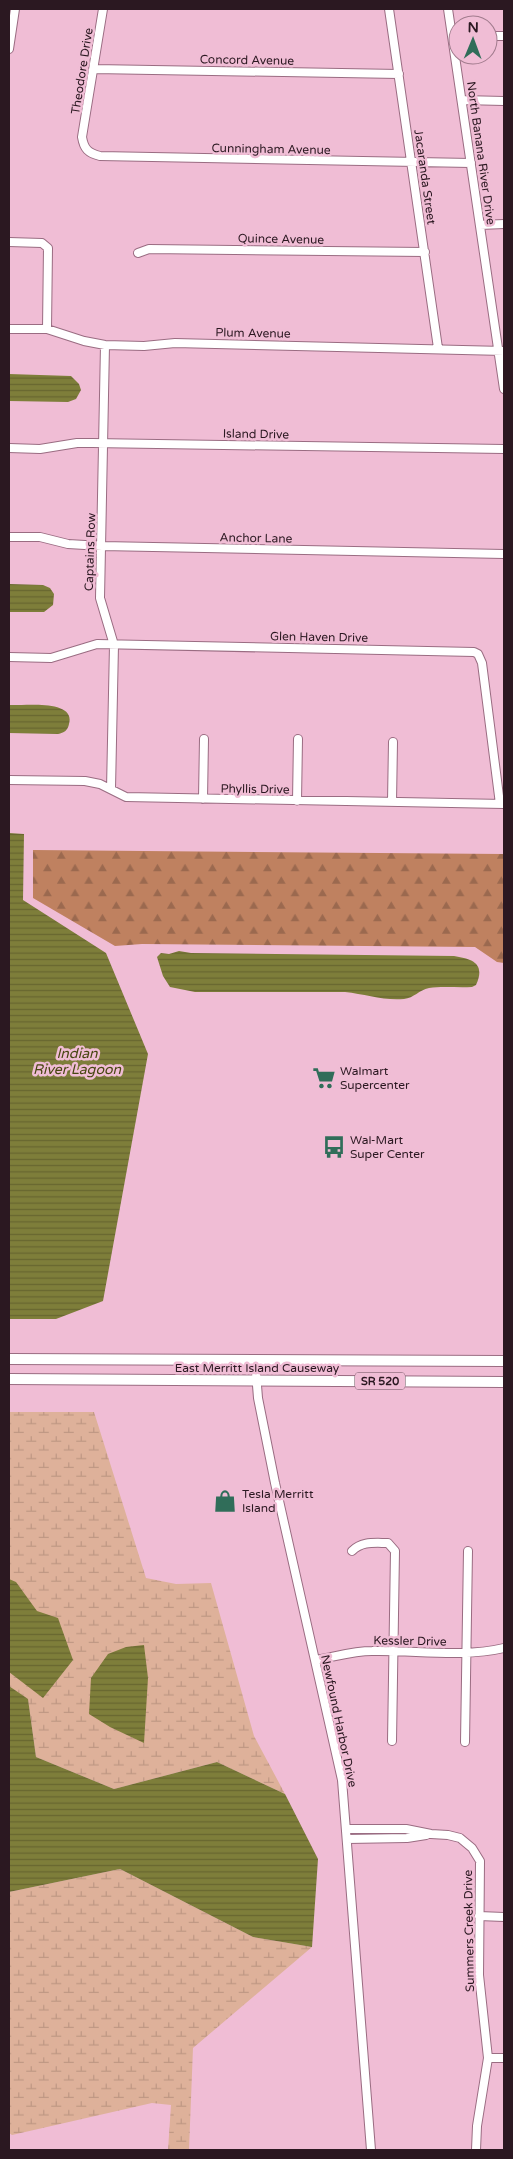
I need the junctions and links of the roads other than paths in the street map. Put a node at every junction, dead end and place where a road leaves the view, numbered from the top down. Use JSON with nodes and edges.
{"nodes":[{"id":1,"x":15,"y":9,"type":"edge"},
{"id":2,"x":103,"y":9,"type":"edge"},
{"id":3,"x":389,"y":9,"type":"edge"},
{"id":4,"x":9,"y":49,"type":"edge"},
{"id":5,"x":458,"y":65,"type":"edge"},
{"id":6,"x":94,"y":69,"type":"junction"},
{"id":7,"x":399,"y":74,"type":"junction"},
{"id":8,"x":462,"y":100,"type":"junction"},
{"id":9,"x":504,"y":101,"type":"edge"},
{"id":10,"x":82,"y":137,"type":"joint"},
{"id":11,"x":412,"y":163,"type":"junction"},
{"id":12,"x":471,"y":163,"type":"junction"},
{"id":13,"x":504,"y":224,"type":"edge"},
{"id":14,"x":480,"y":225,"type":"junction"},
{"id":15,"x":9,"y":242,"type":"edge"},
{"id":16,"x":425,"y":252,"type":"junction"},
{"id":17,"x":138,"y":253,"type":"dead end"},
{"id":18,"x":9,"y":329,"type":"edge"},
{"id":19,"x":47,"y":330,"type":"junction"},
{"id":20,"x":105,"y":345,"type":"junction"},
{"id":21,"x":438,"y":348,"type":"junction"},
{"id":22,"x":502,"y":351,"type":"edge"},
{"id":23,"x":504,"y":390,"type":"edge"},
{"id":24,"x":104,"y":443,"type":"junction"},
{"id":25,"x":9,"y":448,"type":"edge"},
{"id":26,"x":504,"y":449,"type":"edge"},
{"id":27,"x":9,"y":537,"type":"edge"},
{"id":28,"x":102,"y":546,"type":"junction"},
{"id":29,"x":504,"y":554,"type":"edge"},
{"id":30,"x":114,"y":645,"type":"junction"},
{"id":31,"x":9,"y":657,"type":"edge"},
{"id":32,"x":204,"y":739,"type":"dead end"},
{"id":33,"x":298,"y":739,"type":"dead end"},
{"id":34,"x":393,"y":742,"type":"dead end"},
{"id":35,"x":9,"y":780,"type":"edge"},
{"id":36,"x":111,"y":789,"type":"junction"},
{"id":37,"x":203,"y":799,"type":"junction"},
{"id":38,"x":298,"y":801,"type":"junction"},
{"id":39,"x":392,"y":802,"type":"junction"},
{"id":40,"x":502,"y":804,"type":"edge"},
{"id":41,"x":9,"y":1359,"type":"edge"},
{"id":42,"x":255,"y":1360,"type":"junction"},
{"id":43,"x":504,"y":1362,"type":"edge"},
{"id":44,"x":9,"y":1378,"type":"edge"},
{"id":45,"x":256,"y":1380,"type":"junction"},
{"id":46,"x":504,"y":1382,"type":"edge"},
{"id":47,"x":352,"y":1551,"type":"dead end"},
{"id":48,"x":468,"y":1551,"type":"dead end"},
{"id":49,"x":504,"y":1648,"type":"edge"},
{"id":50,"x":393,"y":1652,"type":"junction"},
{"id":51,"x":466,"y":1653,"type":"junction"},
{"id":52,"x":315,"y":1660,"type":"junction"},
{"id":53,"x":392,"y":1741,"type":"dead end"},
{"id":54,"x":465,"y":1742,"type":"dead end"},
{"id":55,"x":347,"y":1829,"type":"junction"},
{"id":56,"x":431,"y":1834,"type":"junction"},
{"id":57,"x":348,"y":1838,"type":"junction"},
{"id":58,"x":479,"y":1916,"type":"junction"},
{"id":59,"x":504,"y":1917,"type":"edge"},
{"id":60,"x":488,"y":2058,"type":"junction"},
{"id":61,"x":504,"y":2058,"type":"edge"},
{"id":62,"x":371,"y":2150,"type":"edge"},
{"id":63,"x":476,"y":2150,"type":"edge"}],
"edges":[{"from":1,"to":4,"type":"street"},
{"from":2,"to":6,"type":"street","name":"Theodore Drive"},
{"from":3,"to":7,"type":"street","name":"Jacaranda Street"},
{"from":5,"to":8,"type":"street","name":"North Banana River Drive"},
{"from":6,"to":7,"type":"street","name":"Concord Avenue"},
{"from":6,"to":10,"type":"street","name":"Theodore Drive"},
{"from":7,"to":11,"type":"street","name":"Jacaranda Street"},
{"from":8,"to":9,"type":"street"},
{"from":8,"to":12,"type":"street","name":"North Banana River Drive"},
{"from":10,"to":11,"type":"street","name":"Cunningham Avenue"},
{"from":11,"to":12,"type":"street","name":"Cunningham Avenue"},
{"from":11,"to":16,"type":"street","name":"Jacaranda Street"},
{"from":12,"to":14,"type":"street","name":"North Banana River Drive"},
{"from":13,"to":14,"type":"street"},
{"from":14,"to":22,"type":"street","name":"North Banana River Drive"},
{"from":15,"to":19,"type":"street"},
{"from":16,"to":17,"type":"street","name":"Quince Avenue"},
{"from":16,"to":21,"type":"street","name":"Jacaranda Street"},
{"from":18,"to":19,"type":"street","name":"Plum Avenue"},
{"from":19,"to":20,"type":"street","name":"Plum Avenue"},
{"from":20,"to":21,"type":"street","name":"Plum Avenue"},
{"from":20,"to":24,"type":"street","name":"Captains Row"},
{"from":21,"to":22,"type":"street","name":"Plum Avenue"},
{"from":22,"to":23,"type":"street","name":"North Banana River Drive"},
{"from":24,"to":25,"type":"street","name":"Island Drive"},
{"from":24,"to":26,"type":"street","name":"Island Drive"},
{"from":24,"to":28,"type":"street","name":"Captains Row"},
{"from":27,"to":28,"type":"street","name":"Anchor Lane"},
{"from":28,"to":29,"type":"street","name":"Anchor Lane"},
{"from":28,"to":30,"type":"street","name":"Captains Row"},
{"from":30,"to":31,"type":"street","name":"Glen Haven Drive"},
{"from":30,"to":36,"type":"street","name":"Captains Row"},
{"from":30,"to":40,"type":"street","name":"Glen Haven Drive"},
{"from":32,"to":37,"type":"street"},
{"from":33,"to":38,"type":"street"},
{"from":34,"to":39,"type":"street"},
{"from":35,"to":36,"type":"street","name":"Phyllis Drive"},
{"from":36,"to":37,"type":"street","name":"Phyllis Drive"},
{"from":37,"to":38,"type":"street","name":"Phyllis Drive"},
{"from":38,"to":39,"type":"street","name":"Phyllis Drive"},
{"from":39,"to":40,"type":"street","name":"Phyllis Drive"},
{"from":41,"to":42,"type":"main road","name":"East Merritt Island Causeway","number":"SR 520"},
{"from":42,"to":43,"type":"main road","name":"East Merritt Island Causeway","number":"SR 520"},
{"from":42,"to":45,"type":"street","name":"Newfound Harbor Drive"},
{"from":44,"to":45,"type":"main road","name":"East Merritt Island Causeway","number":"SR 520"},
{"from":45,"to":46,"type":"main road","name":"East Merritt Island Causeway","number":"SR 520"},
{"from":45,"to":52,"type":"street","name":"Newfound Harbor Drive"},
{"from":47,"to":50,"type":"street"},
{"from":48,"to":51,"type":"street"},
{"from":49,"to":51,"type":"street","name":"Kessler Drive"},
{"from":50,"to":51,"type":"street","name":"Kessler Drive"},
{"from":50,"to":52,"type":"street","name":"Kessler Drive"},
{"from":50,"to":53,"type":"street"},
{"from":51,"to":54,"type":"street"},
{"from":52,"to":55,"type":"street","name":"Newfound Harbor Drive"},
{"from":55,"to":56,"type":"street","name":"Summers Creek Drive"},
{"from":55,"to":57,"type":"street","name":"Newfound Harbor Drive"},
{"from":56,"to":57,"type":"street","name":"Summers Creek Drive"},
{"from":56,"to":58,"type":"street","name":"Summers Creek Drive"},
{"from":57,"to":62,"type":"street","name":"Newfound Harbor Drive"},
{"from":58,"to":59,"type":"street"},
{"from":58,"to":60,"type":"street","name":"Summers Creek Drive"},
{"from":60,"to":61,"type":"street"},
{"from":60,"to":63,"type":"street","name":"Summers Creek Drive"}]}
